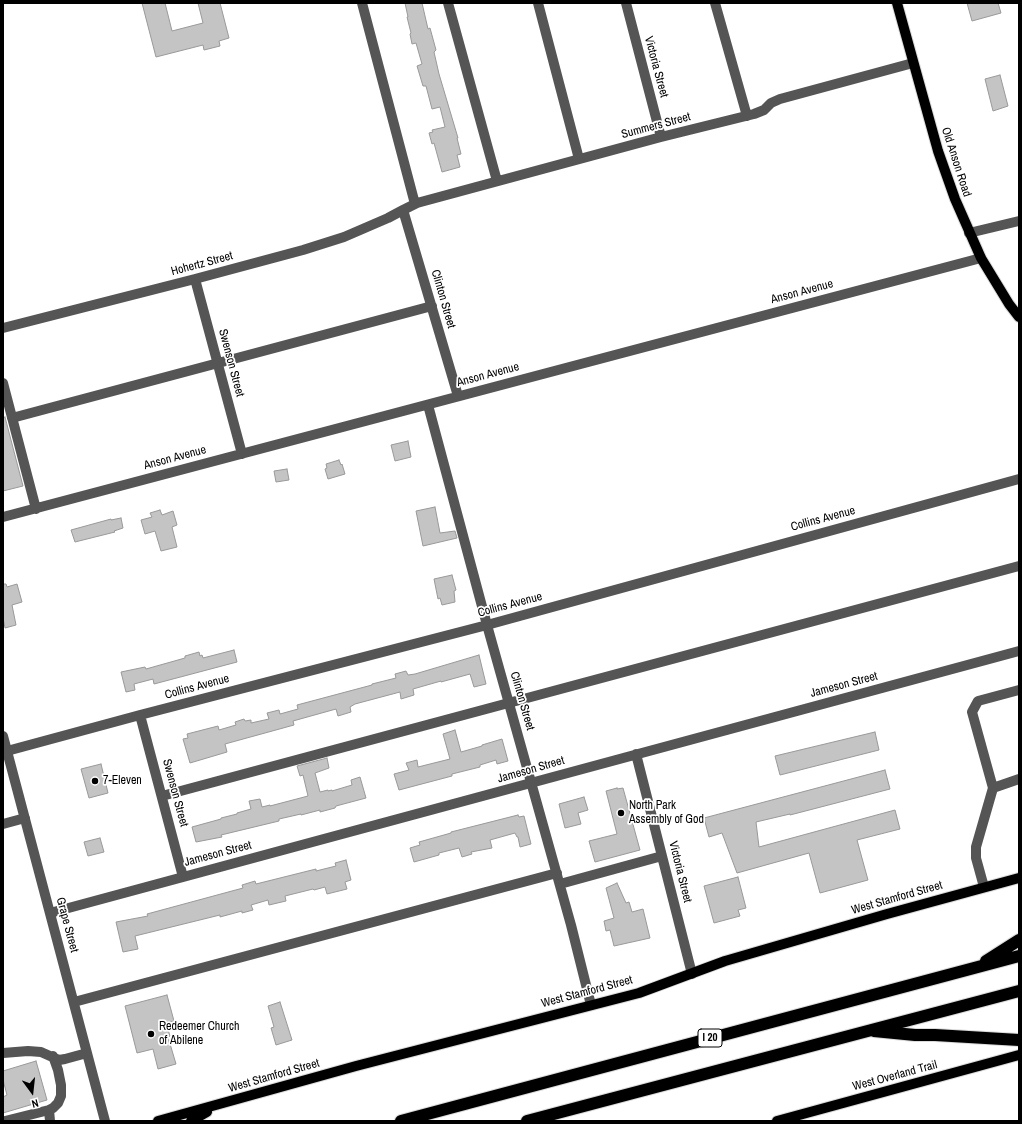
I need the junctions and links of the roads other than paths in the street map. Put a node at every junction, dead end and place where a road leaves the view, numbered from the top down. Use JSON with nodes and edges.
{"nodes":[{"id":1,"x":362,"y":3,"type":"edge"},
{"id":2,"x":448,"y":3,"type":"edge"},
{"id":3,"x":538,"y":3,"type":"edge"},
{"id":4,"x":626,"y":3,"type":"edge"},
{"id":5,"x":715,"y":3,"type":"edge"},
{"id":6,"x":897,"y":3,"type":"edge"},
{"id":7,"x":913,"y":63,"type":"junction"},
{"id":8,"x":747,"y":116,"type":"junction"},
{"id":9,"x":661,"y":137,"type":"junction"},
{"id":10,"x":579,"y":159,"type":"junction"},
{"id":11,"x":497,"y":182,"type":"junction"},
{"id":12,"x":415,"y":204,"type":"junction"},
{"id":13,"x":403,"y":210,"type":"junction"},
{"id":14,"x":1019,"y":221,"type":"edge"},
{"id":15,"x":970,"y":233,"type":"junction"},
{"id":16,"x":981,"y":258,"type":"junction"},
{"id":17,"x":195,"y":279,"type":"junction"},
{"id":18,"x":432,"y":306,"type":"junction"},
{"id":19,"x":1019,"y":317,"type":"edge"},
{"id":20,"x":3,"y":328,"type":"edge"},
{"id":21,"x":218,"y":363,"type":"junction"},
{"id":22,"x":3,"y":383,"type":"edge"},
{"id":23,"x":458,"y":396,"type":"junction"},
{"id":24,"x":428,"y":405,"type":"junction"},
{"id":25,"x":12,"y":418,"type":"junction"},
{"id":26,"x":242,"y":454,"type":"junction"},
{"id":27,"x":1019,"y":479,"type":"edge"},
{"id":28,"x":36,"y":509,"type":"junction"},
{"id":29,"x":3,"y":517,"type":"edge"},
{"id":30,"x":1019,"y":566,"type":"edge"},
{"id":31,"x":487,"y":625,"type":"junction"},
{"id":32,"x":1019,"y":651,"type":"edge"},
{"id":33,"x":1019,"y":690,"type":"edge"},
{"id":34,"x":509,"y":702,"type":"junction"},
{"id":35,"x":140,"y":715,"type":"junction"},
{"id":36,"x":3,"y":736,"type":"edge"},
{"id":37,"x":7,"y":751,"type":"junction"},
{"id":38,"x":636,"y":754,"type":"junction"},
{"id":39,"x":1019,"y":779,"type":"edge"},
{"id":40,"x":532,"y":784,"type":"junction"},
{"id":41,"x":993,"y":788,"type":"junction"},
{"id":42,"x":162,"y":796,"type":"junction"},
{"id":43,"x":25,"y":818,"type":"junction"},
{"id":44,"x":3,"y":824,"type":"edge"},
{"id":45,"x":662,"y":856,"type":"junction"},
{"id":46,"x":556,"y":873,"type":"junction"},
{"id":47,"x":183,"y":877,"type":"junction"},
{"id":48,"x":1019,"y":878,"type":"edge"},
{"id":49,"x":560,"y":884,"type":"junction"},
{"id":50,"x":984,"y":887,"type":"junction"},
{"id":51,"x":50,"y":913,"type":"junction"},
{"id":52,"x":1019,"y":940,"type":"edge"},
{"id":53,"x":1019,"y":956,"type":"edge"},
{"id":54,"x":978,"y":966,"type":"junction"},
{"id":55,"x":692,"y":974,"type":"junction"},
{"id":56,"x":1019,"y":990,"type":"edge"},
{"id":57,"x":74,"y":1002,"type":"junction"},
{"id":58,"x":591,"y":1005,"type":"junction"},
{"id":59,"x":867,"y":1030,"type":"junction"},
{"id":60,"x":1019,"y":1040,"type":"edge"},
{"id":61,"x":3,"y":1053,"type":"edge"},
{"id":62,"x":87,"y":1053,"type":"junction"},
{"id":63,"x":1019,"y":1055,"type":"edge"},
{"id":64,"x":53,"y":1056,"type":"junction"},
{"id":65,"x":223,"y":1104,"type":"junction"},
{"id":66,"x":49,"y":1110,"type":"junction"},
{"id":67,"x":797,"y":1118,"type":"edge"},
{"id":68,"x":6,"y":1121,"type":"edge"},
{"id":69,"x":50,"y":1121,"type":"edge"},
{"id":70,"x":105,"y":1121,"type":"edge"},
{"id":71,"x":158,"y":1121,"type":"edge"},
{"id":72,"x":191,"y":1121,"type":"edge"},
{"id":73,"x":401,"y":1121,"type":"edge"},
{"id":74,"x":527,"y":1121,"type":"edge"},
{"id":75,"x":777,"y":1121,"type":"edge"}],
"edges":[{"from":1,"to":12,"type":"street"},
{"from":2,"to":11,"type":"street"},
{"from":3,"to":10,"type":"street"},
{"from":4,"to":9,"type":"street","name":"Victoria Street"},
{"from":5,"to":8,"type":"street"},
{"from":6,"to":7,"type":"main road","name":"Old Anson Road"},
{"from":7,"to":8,"type":"street","name":"Summers Street"},
{"from":7,"to":15,"type":"main road","name":"Old Anson Road"},
{"from":8,"to":9,"type":"street","name":"Summers Street"},
{"from":9,"to":10,"type":"street","name":"Summers Street"},
{"from":10,"to":11,"type":"street","name":"Summers Street"},
{"from":11,"to":12,"type":"street","name":"Summers Street"},
{"from":12,"to":13,"type":"street","name":"Summers Street"},
{"from":13,"to":17,"type":"street","name":"Hohertz Street"},
{"from":13,"to":18,"type":"street","name":"Clinton Street"},
{"from":14,"to":15,"type":"street"},
{"from":15,"to":16,"type":"main road","name":"Old Anson Road"},
{"from":16,"to":19,"type":"main road","name":"Old Anson Road"},
{"from":16,"to":23,"type":"street","name":"Anson Avenue"},
{"from":17,"to":20,"type":"street","name":"Hohertz Street"},
{"from":17,"to":21,"type":"street","name":"Swenson Street"},
{"from":18,"to":21,"type":"street"},
{"from":18,"to":23,"type":"street","name":"Clinton Street"},
{"from":21,"to":25,"type":"street"},
{"from":21,"to":26,"type":"street","name":"Swenson Street"},
{"from":22,"to":25,"type":"street"},
{"from":23,"to":24,"type":"street","name":"Anson Avenue"},
{"from":24,"to":26,"type":"street","name":"Anson Avenue"},
{"from":24,"to":31,"type":"street","name":"Clinton Street"},
{"from":25,"to":28,"type":"street"},
{"from":26,"to":28,"type":"street","name":"Anson Avenue"},
{"from":27,"to":31,"type":"street","name":"Collins Avenue"},
{"from":28,"to":29,"type":"street","name":"Anson Avenue"},
{"from":30,"to":34,"type":"street"},
{"from":31,"to":34,"type":"street","name":"Clinton Street"},
{"from":31,"to":35,"type":"street","name":"Collins Avenue"},
{"from":32,"to":38,"type":"street","name":"Jameson Street"},
{"from":33,"to":41,"type":"street"},
{"from":34,"to":40,"type":"street","name":"Clinton Street"},
{"from":34,"to":42,"type":"street"},
{"from":35,"to":37,"type":"street","name":"Collins Avenue"},
{"from":35,"to":42,"type":"street","name":"Swenson Street"},
{"from":36,"to":37,"type":"street","name":"Grape Street"},
{"from":37,"to":43,"type":"street","name":"Grape Street"},
{"from":38,"to":40,"type":"street","name":"Jameson Street"},
{"from":38,"to":45,"type":"street","name":"Victoria Street"},
{"from":39,"to":41,"type":"street"},
{"from":40,"to":46,"type":"street","name":"Clinton Street"},
{"from":40,"to":47,"type":"street","name":"Jameson Street"},
{"from":41,"to":50,"type":"street"},
{"from":42,"to":47,"type":"street","name":"Swenson Street"},
{"from":43,"to":44,"type":"street"},
{"from":43,"to":51,"type":"street","name":"Grape Street"},
{"from":45,"to":49,"type":"street"},
{"from":45,"to":55,"type":"street","name":"Victoria Street"},
{"from":46,"to":49,"type":"street","name":"Clinton Street"},
{"from":46,"to":57,"type":"street"},
{"from":47,"to":51,"type":"street","name":"Jameson Street"},
{"from":48,"to":50,"type":"main road","name":"West Stamford Street"},
{"from":49,"to":58,"type":"street","name":"Clinton Street"},
{"from":50,"to":55,"type":"main road","name":"West Stamford Street"},
{"from":51,"to":57,"type":"street","name":"Grape Street"},
{"from":52,"to":54,"type":"highway"},
{"from":53,"to":54,"type":"highway","number":"I 20"},
{"from":54,"to":73,"type":"highway","number":"I 20"},
{"from":55,"to":58,"type":"main road","name":"West Stamford Street"},
{"from":56,"to":59,"type":"highway"},
{"from":57,"to":62,"type":"street","name":"Grape Street"},
{"from":58,"to":65,"type":"main road","name":"West Stamford Street"},
{"from":59,"to":60,"type":"highway"},
{"from":59,"to":74,"type":"highway"},
{"from":61,"to":64,"type":"street"},
{"from":62,"to":64,"type":"street"},
{"from":62,"to":70,"type":"street","name":"Grape Street"},
{"from":63,"to":67,"type":"main road","name":"West Overland Trail"},
{"from":64,"to":66,"type":"street"},
{"from":65,"to":71,"type":"main road","name":"West Stamford Street"},
{"from":65,"to":72,"type":"main road"},
{"from":66,"to":68,"type":"street"},
{"from":66,"to":69,"type":"street"},
{"from":67,"to":75,"type":"main road","name":"West Overland Trail"}]}
